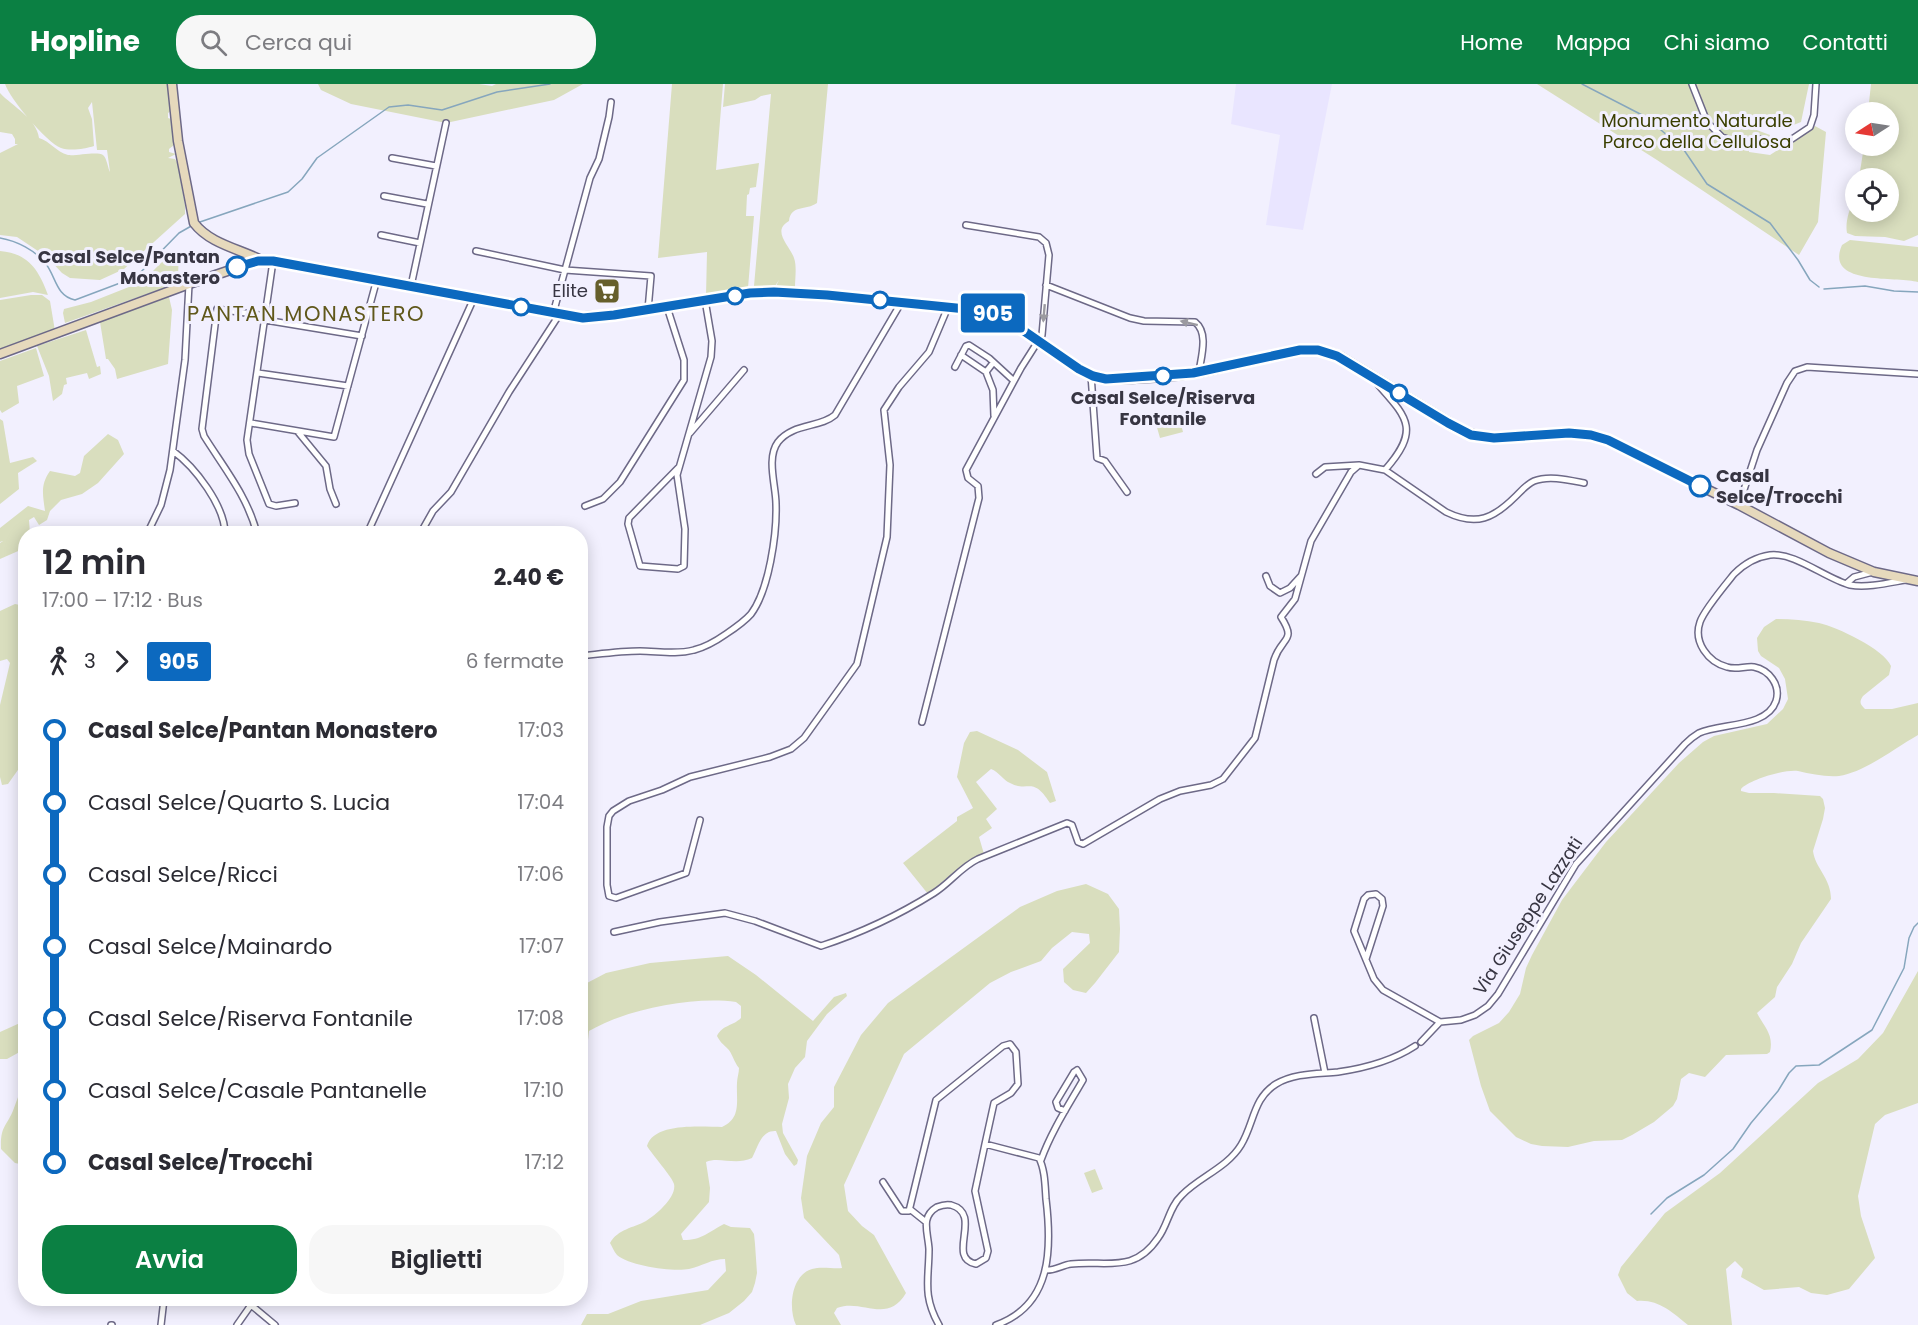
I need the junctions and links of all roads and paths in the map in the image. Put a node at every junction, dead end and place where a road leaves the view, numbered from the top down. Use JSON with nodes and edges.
{"nodes":[{"id":1,"x":172,"y":84,"type":"edge"},
{"id":2,"x":1692,"y":84,"type":"edge"},
{"id":3,"x":1816,"y":84,"type":"edge"},
{"id":4,"x":611,"y":102,"type":"dead end"},
{"id":5,"x":446,"y":123,"type":"dead end"},
{"id":6,"x":392,"y":158,"type":"dead end"},
{"id":7,"x":436,"y":166,"type":"junction"},
{"id":8,"x":384,"y":196,"type":"dead end"},
{"id":9,"x":427,"y":204,"type":"junction"},
{"id":10,"x":966,"y":225,"type":"dead end"},
{"id":11,"x":381,"y":235,"type":"dead end"},
{"id":12,"x":420,"y":243,"type":"junction"},
{"id":13,"x":476,"y":251,"type":"dead end"},
{"id":14,"x":261,"y":261,"type":"junction"},
{"id":15,"x":273,"y":261,"type":"junction"},
{"id":16,"x":565,"y":270,"type":"junction"},
{"id":17,"x":377,"y":279,"type":"junction"},
{"id":18,"x":189,"y":284,"type":"junction"},
{"id":19,"x":1046,"y":285,"type":"junction"},
{"id":20,"x":411,"y":286,"type":"junction"},
{"id":21,"x":474,"y":298,"type":"junction"},
{"id":22,"x":705,"y":300,"type":"junction"},
{"id":23,"x":901,"y":303,"type":"junction"},
{"id":24,"x":667,"y":307,"type":"junction"},
{"id":25,"x":948,"y":307,"type":"junction"},
{"id":26,"x":648,"y":310,"type":"junction"},
{"id":27,"x":556,"y":314,"type":"junction"},
{"id":28,"x":265,"y":318,"type":"junction"},
{"id":29,"x":362,"y":336,"type":"junction"},
{"id":30,"x":1039,"y":341,"type":"junction"},
{"id":31,"x":0,"y":354,"type":"edge"},
{"id":32,"x":961,"y":355,"type":"junction"},
{"id":33,"x":993,"y":363,"type":"junction"},
{"id":34,"x":955,"y":367,"type":"dead end"},
{"id":35,"x":744,"y":370,"type":"dead end"},
{"id":36,"x":987,"y":372,"type":"junction"},
{"id":37,"x":1199,"y":372,"type":"junction"},
{"id":38,"x":258,"y":373,"type":"junction"},
{"id":39,"x":1368,"y":374,"type":"junction"},
{"id":40,"x":1918,"y":374,"type":"edge"},
{"id":41,"x":1091,"y":375,"type":"junction"},
{"id":42,"x":1014,"y":381,"type":"junction"},
{"id":43,"x":348,"y":387,"type":"junction"},
{"id":44,"x":994,"y":418,"type":"junction"},
{"id":45,"x":250,"y":423,"type":"junction"},
{"id":46,"x":297,"y":431,"type":"junction"},
{"id":47,"x":689,"y":435,"type":"junction"},
{"id":48,"x":173,"y":451,"type":"junction"},
{"id":49,"x":1359,"y":465,"type":"junction"},
{"id":50,"x":679,"y":467,"type":"junction"},
{"id":51,"x":1385,"y":470,"type":"junction"},
{"id":52,"x":1316,"y":474,"type":"dead end"},
{"id":53,"x":1584,"y":483,"type":"dead end"},
{"id":54,"x":1127,"y":492,"type":"dead end"},
{"id":55,"x":295,"y":502,"type":"dead end"},
{"id":56,"x":336,"y":504,"type":"dead end"},
{"id":57,"x":585,"y":506,"type":"dead end"},
{"id":58,"x":1738,"y":506,"type":"junction"},
{"id":59,"x":151,"y":526,"type":"edge"},
{"id":60,"x":224,"y":526,"type":"edge"},
{"id":61,"x":254,"y":526,"type":"edge"},
{"id":62,"x":371,"y":526,"type":"edge"},
{"id":63,"x":425,"y":526,"type":"edge"},
{"id":64,"x":1854,"y":565,"type":"junction"},
{"id":65,"x":1304,"y":572,"type":"junction"},
{"id":66,"x":1874,"y":572,"type":"junction"},
{"id":67,"x":1266,"y":576,"type":"dead end"},
{"id":68,"x":1854,"y":577,"type":"junction"},
{"id":69,"x":1908,"y":579,"type":"junction"},
{"id":70,"x":1918,"y":581,"type":"edge"},
{"id":71,"x":1846,"y":583,"type":"junction"},
{"id":72,"x":1865,"y":585,"type":"junction"},
{"id":73,"x":588,"y":655,"type":"edge"},
{"id":74,"x":922,"y":722,"type":"dead end"},
{"id":75,"x":700,"y":820,"type":"dead end"},
{"id":76,"x":614,"y":932,"type":"dead end"},
{"id":77,"x":1366,"y":959,"type":"junction"},
{"id":78,"x":1314,"y":1018,"type":"dead end"},
{"id":79,"x":1440,"y":1022,"type":"junction"},
{"id":80,"x":1421,"y":1042,"type":"dead end"},
{"id":81,"x":1415,"y":1046,"type":"dead end"},
{"id":82,"x":1325,"y":1073,"type":"junction"},
{"id":83,"x":1065,"y":1111,"type":"junction"},
{"id":84,"x":985,"y":1144,"type":"junction"},
{"id":85,"x":1041,"y":1160,"type":"junction"},
{"id":86,"x":883,"y":1182,"type":"dead end"},
{"id":87,"x":910,"y":1210,"type":"junction"},
{"id":88,"x":926,"y":1222,"type":"junction"},
{"id":89,"x":1045,"y":1270,"type":"junction"},
{"id":90,"x":163,"y":1306,"type":"edge"},
{"id":91,"x":249,"y":1306,"type":"edge"},
{"id":92,"x":255,"y":1306,"type":"edge"},
{"id":93,"x":161,"y":1325,"type":"edge"},
{"id":94,"x":237,"y":1325,"type":"edge"},
{"id":95,"x":275,"y":1325,"type":"edge"},
{"id":96,"x":939,"y":1325,"type":"edge"},
{"id":97,"x":996,"y":1325,"type":"edge"}],
"edges":[{"from":1,"to":14,"type":"main road"},
{"from":2,"to":3,"type":"street"},
{"from":4,"to":16,"type":"street"},
{"from":5,"to":7,"type":"street"},
{"from":6,"to":7,"type":"street"},
{"from":7,"to":9,"type":"street"},
{"from":8,"to":9,"type":"street"},
{"from":9,"to":12,"type":"street"},
{"from":10,"to":19,"type":"street"},
{"from":11,"to":12,"type":"street"},
{"from":12,"to":20,"type":"street"},
{"from":13,"to":16,"type":"street"},
{"from":14,"to":15,"type":"main road"},
{"from":14,"to":18,"type":"main road"},
{"from":15,"to":17,"type":"main road"},
{"from":15,"to":28,"type":"street"},
{"from":16,"to":26,"type":"street"},
{"from":16,"to":27,"type":"street"},
{"from":17,"to":20,"type":"main road"},
{"from":17,"to":29,"type":"street"},
{"from":18,"to":31,"type":"main road"},
{"from":18,"to":48,"type":"street"},
{"from":19,"to":30,"type":"street","one_way":true},
{"from":37,"to":19,"type":"street","one_way":true},
{"from":20,"to":21,"type":"main road"},
{"from":21,"to":27,"type":"main road"},
{"from":21,"to":62,"type":"street"},
{"from":22,"to":23,"type":"main road"},
{"from":22,"to":24,"type":"main road"},
{"from":22,"to":47,"type":"street"},
{"from":23,"to":25,"type":"main road"},
{"from":23,"to":73,"type":"street"},
{"from":24,"to":26,"type":"main road"},
{"from":24,"to":57,"type":"street"},
{"from":25,"to":30,"type":"main road"},
{"from":25,"to":75,"type":"street"},
{"from":26,"to":27,"type":"main road"},
{"from":27,"to":63,"type":"street"},
{"from":28,"to":29,"type":"street"},
{"from":28,"to":38,"type":"street"},
{"from":28,"to":61,"type":"street"},
{"from":29,"to":43,"type":"street"},
{"from":30,"to":41,"type":"main road"},
{"from":30,"to":42,"type":"street"},
{"from":32,"to":33,"type":"street"},
{"from":32,"to":34,"type":"street"},
{"from":32,"to":36,"type":"street"},
{"from":33,"to":36,"type":"street"},
{"from":33,"to":42,"type":"street"},
{"from":35,"to":47,"type":"street"},
{"from":36,"to":44,"type":"street"},
{"from":37,"to":39,"type":"main road"},
{"from":37,"to":41,"type":"main road"},
{"from":38,"to":43,"type":"street"},
{"from":38,"to":45,"type":"street"},
{"from":39,"to":51,"type":"street"},
{"from":39,"to":58,"type":"main road"},
{"from":40,"to":58,"type":"street"},
{"from":41,"to":54,"type":"street"},
{"from":42,"to":44,"type":"street"},
{"from":43,"to":46,"type":"street"},
{"from":44,"to":74,"type":"street"},
{"from":45,"to":46,"type":"street"},
{"from":45,"to":55,"type":"street"},
{"from":46,"to":56,"type":"street"},
{"from":47,"to":50,"type":"street"},
{"from":48,"to":59,"type":"street"},
{"from":48,"to":60,"type":"street"},
{"from":49,"to":51,"type":"street"},
{"from":49,"to":52,"type":"street"},
{"from":49,"to":65,"type":"street"},
{"from":50,"to":50,"type":"street"},
{"from":51,"to":53,"type":"street"},
{"from":58,"to":64,"type":"main road"},
{"from":64,"to":66,"type":"main road"},
{"from":64,"to":68,"type":"street"},
{"from":65,"to":67,"type":"street"},
{"from":65,"to":76,"type":"street"},
{"from":66,"to":68,"type":"street"},
{"from":66,"to":69,"type":"main road"},
{"from":66,"to":72,"type":"street"},
{"from":68,"to":71,"type":"street"},
{"from":69,"to":70,"type":"main road"},
{"from":69,"to":72,"type":"street"},
{"from":71,"to":72,"type":"street"},
{"from":71,"to":79,"type":"street","name":"Via Giuseppe Lazzati"},
{"from":77,"to":77,"type":"street"},
{"from":77,"to":79,"type":"street"},
{"from":78,"to":82,"type":"street"},
{"from":79,"to":80,"type":"street"},
{"from":81,"to":82,"type":"street"},
{"from":82,"to":89,"type":"street"},
{"from":83,"to":83,"type":"street"},
{"from":83,"to":85,"type":"street"},
{"from":84,"to":85,"type":"street"},
{"from":84,"to":87,"type":"street"},
{"from":84,"to":88,"type":"street"},
{"from":85,"to":89,"type":"street"},
{"from":86,"to":87,"type":"street"},
{"from":87,"to":88,"type":"street"},
{"from":88,"to":96,"type":"street"},
{"from":89,"to":97,"type":"street"},
{"from":90,"to":93,"type":"street"},
{"from":91,"to":94,"type":"street"},
{"from":92,"to":95,"type":"street"}]}
